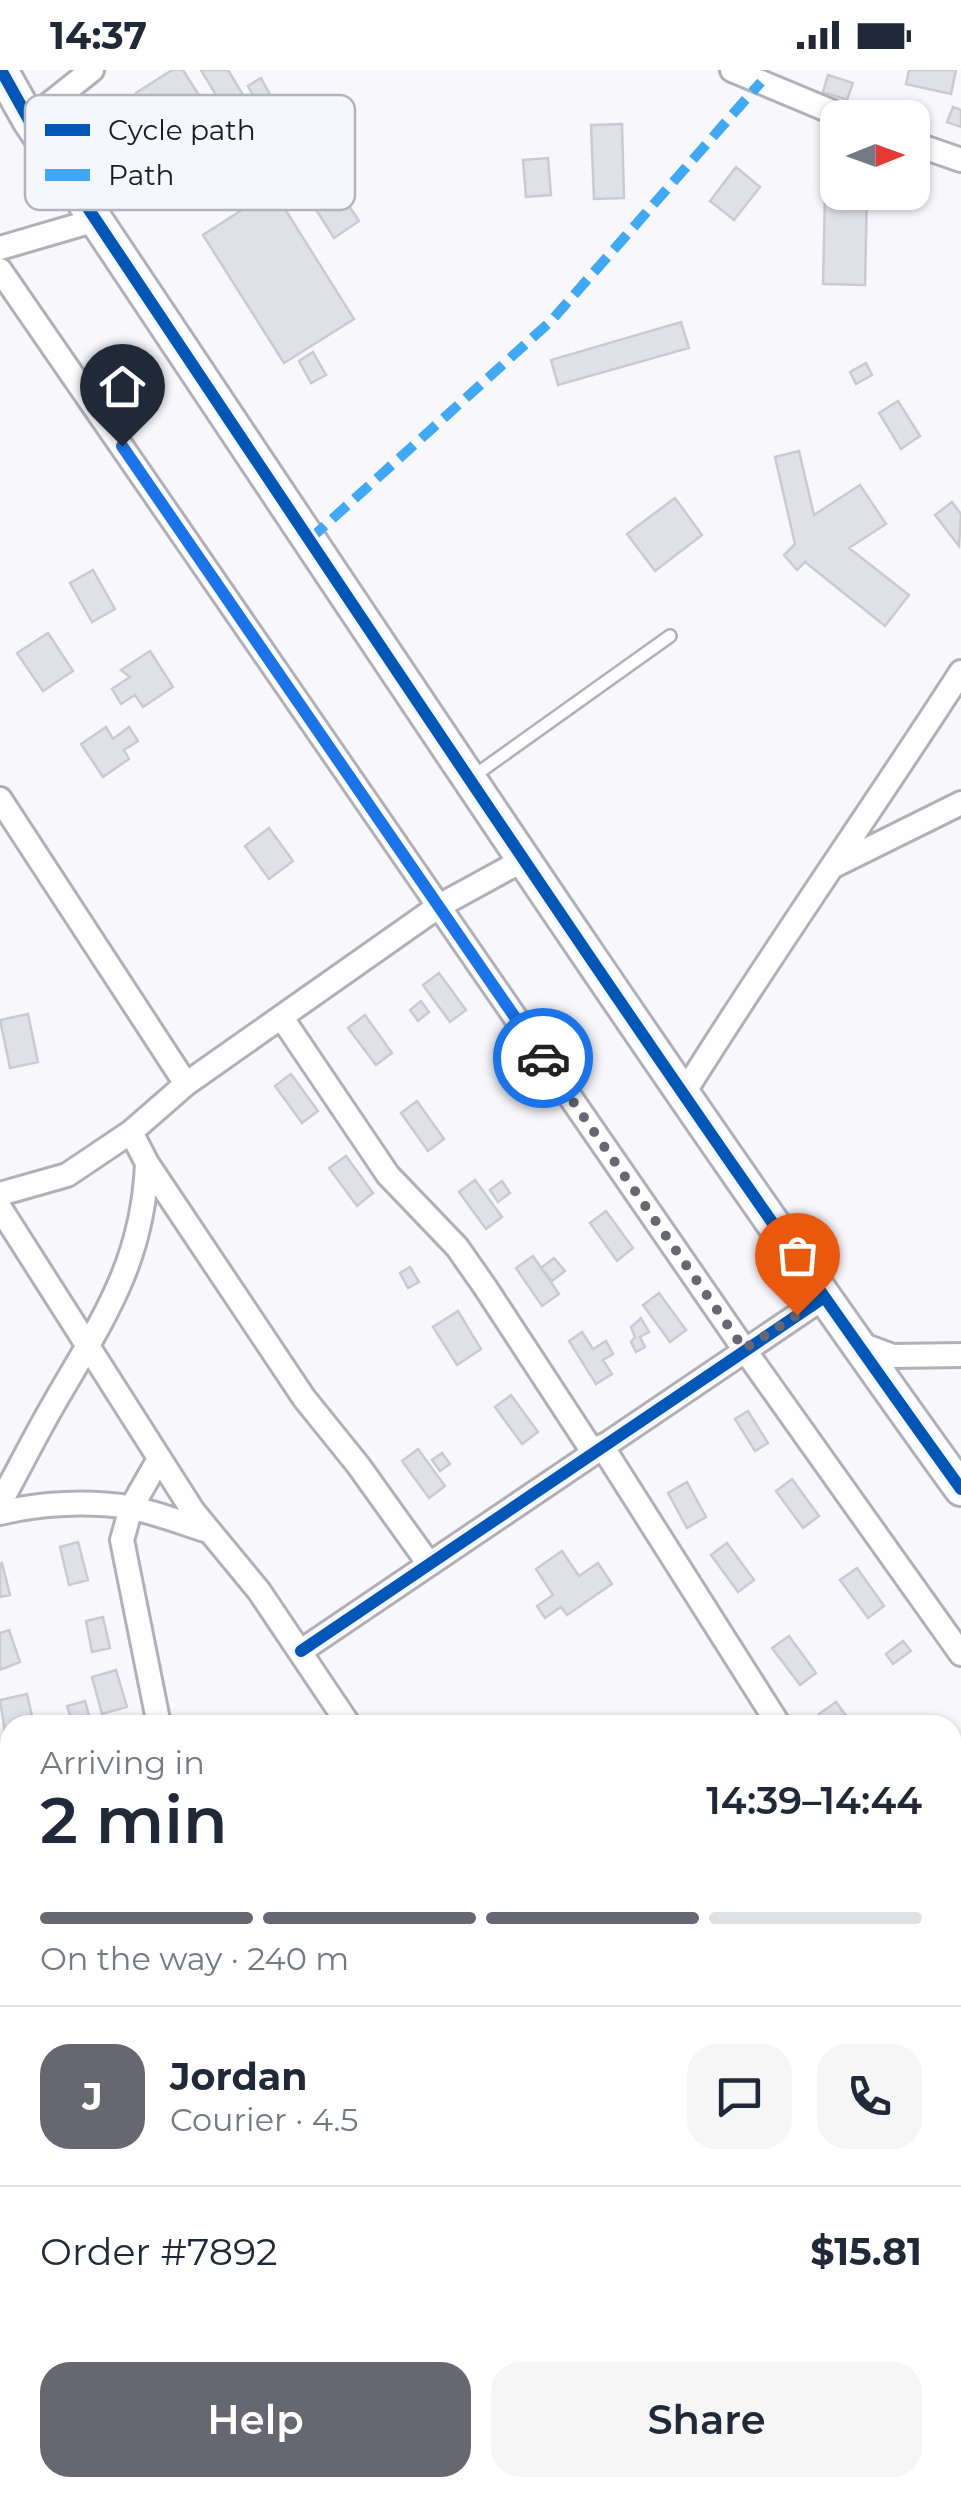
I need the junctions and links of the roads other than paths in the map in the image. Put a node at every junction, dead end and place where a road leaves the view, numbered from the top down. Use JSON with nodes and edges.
{"nodes":[{"id":1,"x":92,"y":70,"type":"edge"},
{"id":2,"x":732,"y":70,"type":"edge"},
{"id":3,"x":1,"y":73,"type":"edge"},
{"id":4,"x":60,"y":95,"type":"edge"},
{"id":5,"x":820,"y":107,"type":"edge"},
{"id":6,"x":25,"y":113,"type":"edge"},
{"id":7,"x":930,"y":149,"type":"edge"},
{"id":8,"x":961,"y":160,"type":"edge"},
{"id":9,"x":89,"y":210,"type":"edge"},
{"id":10,"x":96,"y":220,"type":"junction"},
{"id":11,"x":0,"y":248,"type":"edge"},
{"id":12,"x":0,"y":270,"type":"edge"},
{"id":13,"x":670,"y":636,"type":"dead end"},
{"id":14,"x":961,"y":672,"type":"edge"},
{"id":15,"x":471,"y":778,"type":"junction"},
{"id":16,"x":0,"y":799,"type":"edge"},
{"id":17,"x":961,"y":803,"type":"edge"},
{"id":18,"x":526,"y":859,"type":"junction"},
{"id":19,"x":831,"y":868,"type":"junction"},
{"id":20,"x":439,"y":906,"type":"junction"},
{"id":21,"x":282,"y":1018,"type":"junction"},
{"id":22,"x":186,"y":1084,"type":"junction"},
{"id":23,"x":684,"y":1093,"type":"junction"},
{"id":24,"x":131,"y":1132,"type":"junction"},
{"id":25,"x":146,"y":1164,"type":"junction"},
{"id":26,"x":0,"y":1194,"type":"edge"},
{"id":27,"x":0,"y":1208,"type":"edge"},
{"id":28,"x":823,"y":1298,"type":"junction"},
{"id":29,"x":854,"y":1342,"type":"junction"},
{"id":30,"x":744,"y":1349,"type":"junction"},
{"id":31,"x":88,"y":1350,"type":"junction"},
{"id":32,"x":961,"y":1356,"type":"edge"},
{"id":33,"x":597,"y":1449,"type":"junction"},
{"id":34,"x":159,"y":1458,"type":"junction"},
{"id":35,"x":961,"y":1489,"type":"edge"},
{"id":36,"x":0,"y":1503,"type":"edge"},
{"id":37,"x":131,"y":1508,"type":"junction"},
{"id":38,"x":0,"y":1512,"type":"edge"},
{"id":39,"x":206,"y":1530,"type":"junction"},
{"id":40,"x":429,"y":1564,"type":"junction"},
{"id":41,"x":301,"y":1652,"type":"junction"},
{"id":42,"x":961,"y":1654,"type":"edge"},
{"id":43,"x":156,"y":1715,"type":"edge"},
{"id":44,"x":342,"y":1715,"type":"edge"},
{"id":45,"x":772,"y":1715,"type":"edge"}],
"edges":[{"from":1,"to":4,"type":"street"},
{"from":2,"to":5,"type":"street"},
{"from":3,"to":6,"type":"street"},
{"from":7,"to":8,"type":"street"},
{"from":9,"to":10,"type":"street"},
{"from":10,"to":11,"type":"street"},
{"from":10,"to":15,"type":"street"},
{"from":12,"to":20,"type":"street"},
{"from":13,"to":15,"type":"lane"},
{"from":14,"to":19,"type":"street"},
{"from":15,"to":18,"type":"street"},
{"from":16,"to":22,"type":"street"},
{"from":17,"to":19,"type":"street"},
{"from":18,"to":20,"type":"street"},
{"from":18,"to":23,"type":"street"},
{"from":19,"to":23,"type":"street"},
{"from":20,"to":21,"type":"street"},
{"from":20,"to":30,"type":"street"},
{"from":21,"to":22,"type":"street"},
{"from":21,"to":33,"type":"street"},
{"from":22,"to":24,"type":"street"},
{"from":23,"to":28,"type":"street"},
{"from":24,"to":25,"type":"street"},
{"from":24,"to":26,"type":"street"},
{"from":25,"to":31,"type":"street"},
{"from":25,"to":40,"type":"street"},
{"from":27,"to":31,"type":"street"},
{"from":28,"to":29,"type":"street"},
{"from":28,"to":30,"type":"street"},
{"from":29,"to":32,"type":"street"},
{"from":29,"to":35,"type":"street"},
{"from":30,"to":33,"type":"street"},
{"from":30,"to":42,"type":"street"},
{"from":31,"to":34,"type":"street"},
{"from":31,"to":36,"type":"street"},
{"from":33,"to":40,"type":"street"},
{"from":33,"to":45,"type":"street"},
{"from":34,"to":37,"type":"street"},
{"from":34,"to":39,"type":"street"},
{"from":37,"to":38,"type":"street"},
{"from":37,"to":39,"type":"street"},
{"from":37,"to":43,"type":"street"},
{"from":39,"to":41,"type":"street"},
{"from":40,"to":41,"type":"street"},
{"from":41,"to":44,"type":"street"}]}
